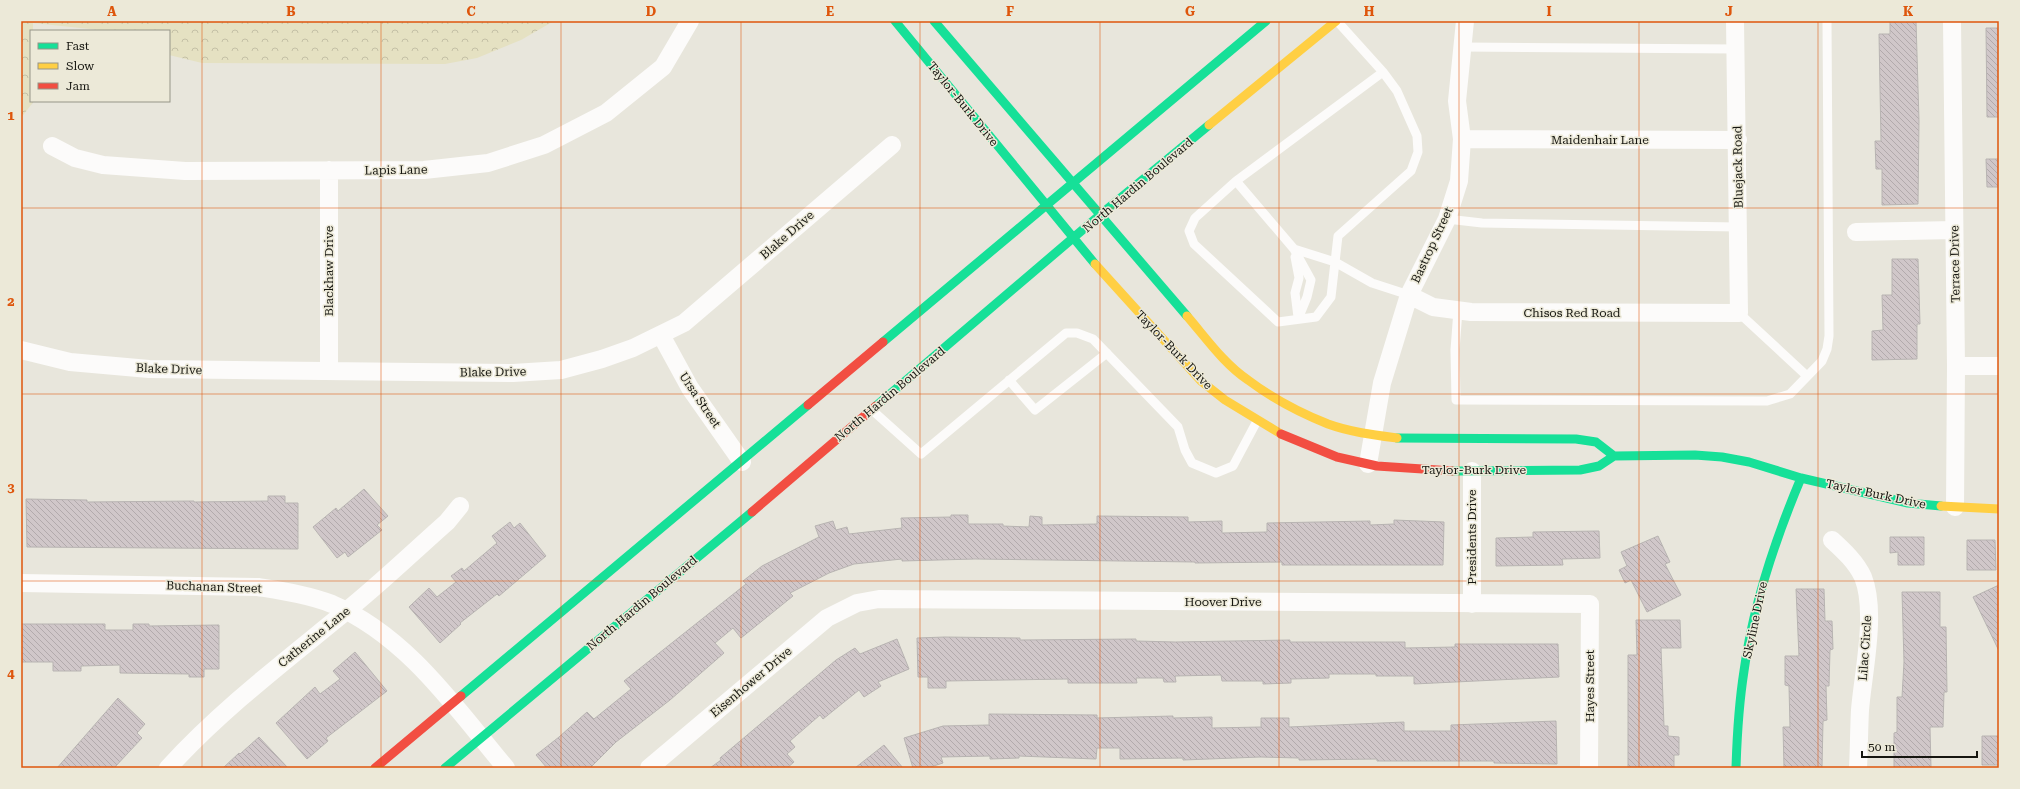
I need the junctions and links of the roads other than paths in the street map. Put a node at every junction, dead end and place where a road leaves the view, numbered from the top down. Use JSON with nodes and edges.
{"nodes":[{"id":1,"x":690,"y":21,"type":"edge"},
{"id":2,"x":895,"y":21,"type":"edge"},
{"id":3,"x":934,"y":21,"type":"edge"},
{"id":4,"x":1266,"y":21,"type":"edge"},
{"id":5,"x":1336,"y":21,"type":"edge"},
{"id":6,"x":1465,"y":21,"type":"edge"},
{"id":7,"x":1735,"y":21,"type":"edge"},
{"id":8,"x":1827,"y":21,"type":"edge"},
{"id":9,"x":1952,"y":21,"type":"edge"},
{"id":10,"x":1462,"y":47,"type":"junction"},
{"id":11,"x":1736,"y":50,"type":"junction"},
{"id":12,"x":1383,"y":72,"type":"junction"},
{"id":13,"x":1462,"y":139,"type":"junction"},
{"id":14,"x":1738,"y":140,"type":"junction"},
{"id":15,"x":892,"y":145,"type":"dead end"},
{"id":16,"x":52,"y":146,"type":"dead end"},
{"id":17,"x":329,"y":170,"type":"junction"},
{"id":18,"x":1236,"y":181,"type":"junction"},
{"id":19,"x":1072,"y":184,"type":"junction"},
{"id":20,"x":1047,"y":206,"type":"junction"},
{"id":21,"x":1100,"y":215,"type":"junction"},
{"id":22,"x":1447,"y":219,"type":"junction"},
{"id":23,"x":1738,"y":227,"type":"junction"},
{"id":24,"x":1954,"y":230,"type":"junction"},
{"id":25,"x":1856,"y":232,"type":"dead end"},
{"id":26,"x":1073,"y":238,"type":"junction"},
{"id":27,"x":1294,"y":249,"type":"junction"},
{"id":28,"x":1335,"y":262,"type":"junction"},
{"id":29,"x":1409,"y":295,"type":"junction"},
{"id":30,"x":1458,"y":310,"type":"junction"},
{"id":31,"x":1739,"y":313,"type":"junction"},
{"id":32,"x":1298,"y":319,"type":"junction"},
{"id":33,"x":661,"y":335,"type":"junction"},
{"id":34,"x":21,"y":350,"type":"edge"},
{"id":35,"x":1107,"y":353,"type":"junction"},
{"id":36,"x":1956,"y":366,"type":"junction"},
{"id":37,"x":1999,"y":366,"type":"edge"},
{"id":38,"x":329,"y":371,"type":"junction"},
{"id":39,"x":1807,"y":376,"type":"junction"},
{"id":40,"x":1009,"y":380,"type":"junction"},
{"id":41,"x":872,"y":410,"type":"junction"},
{"id":42,"x":1257,"y":421,"type":"junction"},
{"id":43,"x":1374,"y":434,"type":"junction"},
{"id":44,"x":1614,"y":456,"type":"junction"},
{"id":45,"x":742,"y":462,"type":"junction"},
{"id":46,"x":1368,"y":464,"type":"junction"},
{"id":47,"x":1472,"y":471,"type":"junction"},
{"id":48,"x":1801,"y":478,"type":"junction"},
{"id":49,"x":460,"y":506,"type":"dead end"},
{"id":50,"x":1955,"y":507,"type":"junction"},
{"id":51,"x":1999,"y":509,"type":"edge"},
{"id":52,"x":1832,"y":540,"type":"dead end"},
{"id":53,"x":21,"y":583,"type":"edge"},
{"id":54,"x":857,"y":603,"type":"joint"},
{"id":55,"x":1472,"y":604,"type":"junction"},
{"id":56,"x":1590,"y":604,"type":"joint"},
{"id":57,"x":346,"y":611,"type":"junction"},
{"id":58,"x":451,"y":703,"type":"junction"},
{"id":59,"x":480,"y":738,"type":"junction"},
{"id":60,"x":168,"y":768,"type":"edge"},
{"id":61,"x":376,"y":768,"type":"edge"},
{"id":62,"x":445,"y":768,"type":"edge"},
{"id":63,"x":506,"y":768,"type":"edge"},
{"id":64,"x":649,"y":768,"type":"edge"},
{"id":65,"x":1590,"y":768,"type":"edge"},
{"id":66,"x":1736,"y":768,"type":"edge"},
{"id":67,"x":1858,"y":768,"type":"edge"}],
"edges":[{"from":1,"to":17,"type":"street","name":"Lapis Lane"},
{"from":2,"to":20,"type":"street","name":"Taylor-Burk Drive"},
{"from":3,"to":19,"type":"street"},
{"from":4,"to":19,"type":"street"},
{"from":5,"to":12,"type":"lane"},
{"from":5,"to":21,"type":"street","name":"North Hardin Boulevard"},
{"from":6,"to":10,"type":"street","name":"Bastrop Street"},
{"from":7,"to":11,"type":"street","name":"Bluejack Road"},
{"from":8,"to":39,"type":"lane"},
{"from":9,"to":24,"type":"street","name":"Terrace Drive"},
{"from":10,"to":11,"type":"lane"},
{"from":10,"to":13,"type":"street","name":"Bastrop Street"},
{"from":11,"to":14,"type":"street","name":"Bluejack Road"},
{"from":12,"to":18,"type":"lane"},
{"from":12,"to":28,"type":"lane"},
{"from":13,"to":14,"type":"street","name":"Maidenhair Lane"},
{"from":13,"to":22,"type":"street","name":"Bastrop Street"},
{"from":14,"to":23,"type":"street","name":"Bluejack Road"},
{"from":15,"to":33,"type":"street","name":"Blake Drive"},
{"from":16,"to":17,"type":"street","name":"Lapis Lane"},
{"from":17,"to":38,"type":"street","name":"Blackhaw Drive"},
{"from":18,"to":27,"type":"lane"},
{"from":18,"to":32,"type":"lane"},
{"from":19,"to":20,"type":"street"},
{"from":19,"to":21,"type":"street"},
{"from":20,"to":26,"type":"street","name":"Taylor-Burk Drive"},
{"from":20,"to":45,"type":"street"},
{"from":21,"to":26,"type":"street","name":"North Hardin Boulevard"},
{"from":21,"to":43,"type":"street"},
{"from":22,"to":23,"type":"lane"},
{"from":22,"to":29,"type":"street","name":"Bastrop Street"},
{"from":23,"to":31,"type":"street","name":"Bluejack Road"},
{"from":24,"to":25,"type":"street"},
{"from":24,"to":36,"type":"street","name":"Terrace Drive"},
{"from":26,"to":41,"type":"street","name":"North Hardin Boulevard"},
{"from":26,"to":42,"type":"street","name":"Taylor-Burk Drive"},
{"from":27,"to":28,"type":"lane"},
{"from":27,"to":32,"type":"lane"},
{"from":28,"to":29,"type":"lane"},
{"from":28,"to":32,"type":"lane"},
{"from":29,"to":30,"type":"street","name":"Chisos Red Road"},
{"from":29,"to":43,"type":"street","name":"Bastrop Street"},
{"from":30,"to":31,"type":"street","name":"Chisos Red Road"},
{"from":30,"to":39,"type":"lane"},
{"from":31,"to":39,"type":"lane"},
{"from":33,"to":38,"type":"street","name":"Blake Drive"},
{"from":33,"to":45,"type":"street","name":"Ursa Street"},
{"from":34,"to":38,"type":"street","name":"Blake Drive"},
{"from":35,"to":40,"type":"lane"},
{"from":35,"to":40,"type":"lane"},
{"from":35,"to":42,"type":"lane"},
{"from":36,"to":37,"type":"street"},
{"from":36,"to":50,"type":"street","name":"Terrace Drive"},
{"from":40,"to":41,"type":"lane"},
{"from":41,"to":59,"type":"street","name":"North Hardin Boulevard"},
{"from":42,"to":46,"type":"street","name":"Taylor-Burk Drive"},
{"from":43,"to":44,"type":"street"},
{"from":43,"to":46,"type":"street","name":"Bastrop Street"},
{"from":44,"to":47,"type":"street","name":"Taylor-Burk Drive"},
{"from":44,"to":48,"type":"street"},
{"from":45,"to":58,"type":"street"},
{"from":46,"to":47,"type":"street","name":"Taylor-Burk Drive"},
{"from":47,"to":55,"type":"street","name":"Presidents Drive"},
{"from":48,"to":50,"type":"street","name":"Taylor Burk Drive"},
{"from":48,"to":66,"type":"street","name":"Skyline Drive"},
{"from":49,"to":57,"type":"street","name":"Catherine Lane"},
{"from":50,"to":51,"type":"street","name":"Taylor Burk Drive"},
{"from":52,"to":67,"type":"street","name":"Lilac Circle"},
{"from":53,"to":57,"type":"street","name":"Buchanan Street"},
{"from":54,"to":55,"type":"street","name":"Hoover Drive"},
{"from":54,"to":64,"type":"street","name":"Eisenhower Drive"},
{"from":55,"to":56,"type":"street","name":"Hoover Drive"},
{"from":56,"to":65,"type":"street","name":"Hayes Street"},
{"from":57,"to":58,"type":"street","name":"Buchanan Street"},
{"from":57,"to":60,"type":"street","name":"Catherine Lane"},
{"from":58,"to":59,"type":"street","name":"Buchanan Street"},
{"from":58,"to":61,"type":"street"},
{"from":59,"to":62,"type":"street","name":"North Hardin Boulevard"},
{"from":59,"to":63,"type":"street","name":"Buchanan Street"}]}
